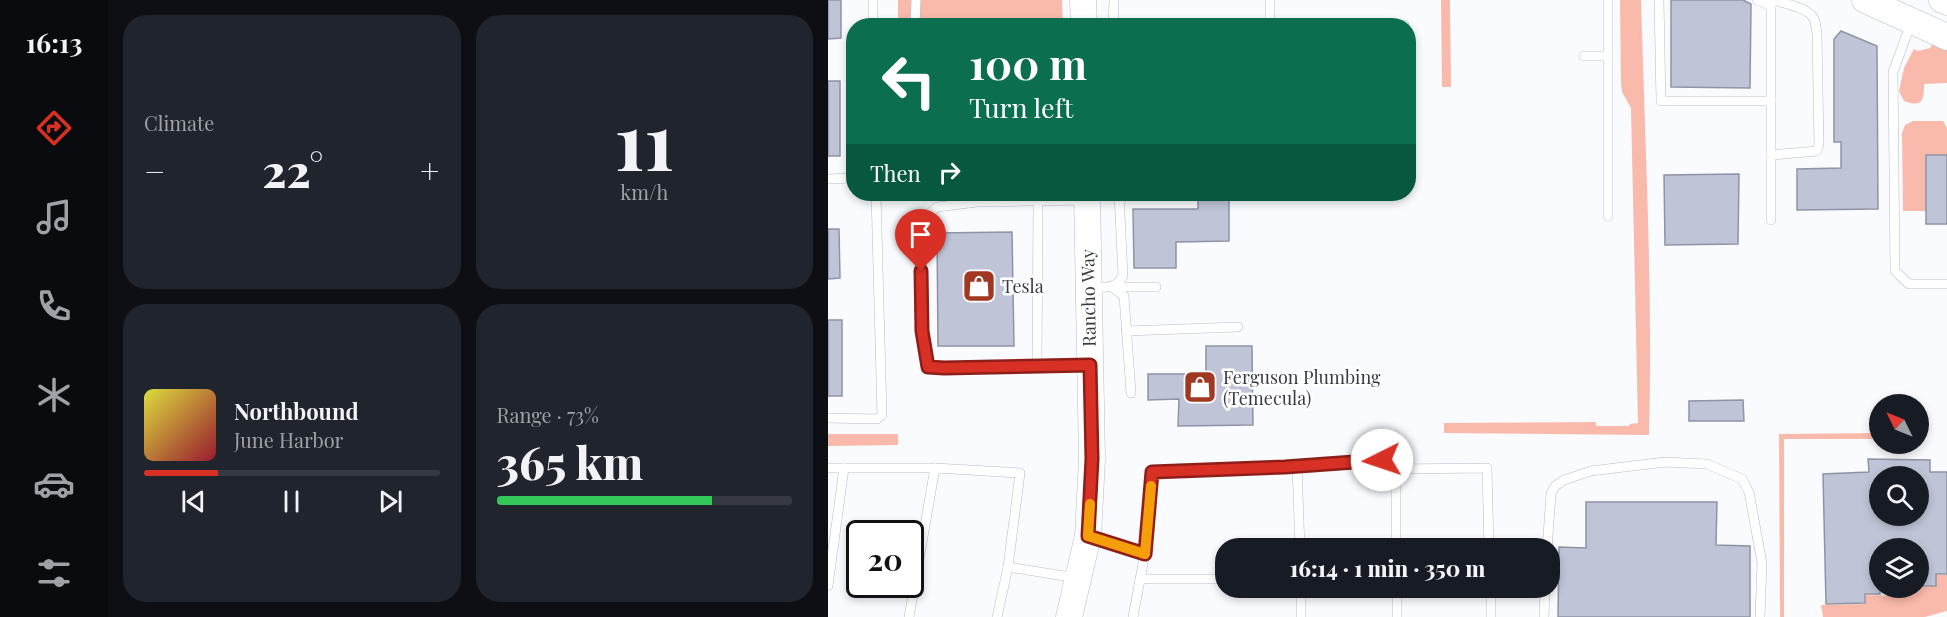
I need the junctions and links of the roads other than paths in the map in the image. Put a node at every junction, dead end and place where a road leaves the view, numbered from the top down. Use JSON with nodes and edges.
{"nodes":[{"id":1,"x":873,"y":0,"type":"edge"},
{"id":2,"x":916,"y":0,"type":"edge"},
{"id":3,"x":1083,"y":0,"type":"edge"},
{"id":4,"x":1114,"y":0,"type":"edge"},
{"id":5,"x":1270,"y":0,"type":"edge"},
{"id":6,"x":1608,"y":0,"type":"edge"},
{"id":7,"x":1659,"y":0,"type":"edge"},
{"id":8,"x":1757,"y":0,"type":"edge"},
{"id":9,"x":1865,"y":0,"type":"edge"},
{"id":10,"x":1942,"y":0,"type":"edge"},
{"id":11,"x":1772,"y":2,"type":"edge"},
{"id":12,"x":1947,"y":2,"type":"edge"},
{"id":13,"x":873,"y":18,"type":"edge"},
{"id":14,"x":915,"y":18,"type":"edge"},
{"id":15,"x":1084,"y":18,"type":"edge"},
{"id":16,"x":1113,"y":18,"type":"edge"},
{"id":17,"x":1270,"y":18,"type":"edge"},
{"id":18,"x":1912,"y":21,"type":"junction"},
{"id":19,"x":1947,"y":37,"type":"edge"},
{"id":20,"x":1584,"y":56,"type":"dead end"},
{"id":21,"x":1608,"y":56,"type":"junction"},
{"id":22,"x":1771,"y":101,"type":"junction"},
{"id":23,"x":1771,"y":155,"type":"junction"},
{"id":24,"x":846,"y":178,"type":"edge"},
{"id":25,"x":828,"y":179,"type":"edge"},
{"id":26,"x":876,"y":201,"type":"edge"},
{"id":27,"x":1048,"y":201,"type":"edge"},
{"id":28,"x":1088,"y":201,"type":"edge"},
{"id":29,"x":1119,"y":201,"type":"edge"},
{"id":30,"x":1038,"y":202,"type":"junction"},
{"id":31,"x":1608,"y":216,"type":"dead end"},
{"id":32,"x":1771,"y":220,"type":"dead end"},
{"id":33,"x":1947,"y":284,"type":"edge"},
{"id":34,"x":1100,"y":287,"type":"junction"},
{"id":35,"x":1156,"y":287,"type":"dead end"},
{"id":36,"x":1238,"y":327,"type":"dead end"},
{"id":37,"x":1126,"y":331,"type":"junction"},
{"id":38,"x":1037,"y":365,"type":"junction"},
{"id":39,"x":1090,"y":365,"type":"junction"},
{"id":40,"x":1131,"y":393,"type":"dead end"},
{"id":41,"x":828,"y":418,"type":"edge"},
{"id":42,"x":1297,"y":465,"type":"junction"},
{"id":43,"x":828,"y":468,"type":"edge"},
{"id":44,"x":844,"y":468,"type":"junction"},
{"id":45,"x":935,"y":468,"type":"junction"},
{"id":46,"x":1396,"y":469,"type":"junction"},
{"id":47,"x":1088,"y":536,"type":"junction"},
{"id":48,"x":1300,"y":538,"type":"edge"},
{"id":49,"x":1396,"y":538,"type":"edge"},
{"id":50,"x":1490,"y":538,"type":"edge"},
{"id":51,"x":1547,"y":538,"type":"edge"},
{"id":52,"x":1145,"y":554,"type":"junction"},
{"id":53,"x":1008,"y":567,"type":"junction"},
{"id":54,"x":1078,"y":578,"type":"junction"},
{"id":55,"x":1140,"y":579,"type":"junction"},
{"id":56,"x":1215,"y":579,"type":"edge"},
{"id":57,"x":828,"y":586,"type":"edge"},
{"id":58,"x":1301,"y":598,"type":"edge"},
{"id":59,"x":1397,"y":598,"type":"edge"},
{"id":60,"x":1491,"y":598,"type":"edge"},
{"id":61,"x":1545,"y":598,"type":"edge"},
{"id":62,"x":909,"y":617,"type":"edge"},
{"id":63,"x":997,"y":617,"type":"edge"},
{"id":64,"x":1069,"y":617,"type":"edge"},
{"id":65,"x":1133,"y":617,"type":"edge"},
{"id":66,"x":1301,"y":617,"type":"edge"},
{"id":67,"x":1397,"y":617,"type":"edge"},
{"id":68,"x":1491,"y":617,"type":"edge"},
{"id":69,"x":1544,"y":617,"type":"edge"},
{"id":70,"x":1760,"y":617,"type":"edge"}],
"edges":[{"from":1,"to":13,"type":"lane"},
{"from":2,"to":14,"type":"lane"},
{"from":3,"to":15,"type":"street"},
{"from":4,"to":16,"type":"lane"},
{"from":5,"to":17,"type":"lane"},
{"from":6,"to":21,"type":"lane"},
{"from":7,"to":22,"type":"lane"},
{"from":8,"to":11,"type":"lane"},
{"from":9,"to":18,"type":"street"},
{"from":10,"to":12,"type":"street"},
{"from":11,"to":22,"type":"lane"},
{"from":11,"to":23,"type":"lane"},
{"from":18,"to":19,"type":"street"},
{"from":18,"to":33,"type":"lane"},
{"from":20,"to":21,"type":"lane"},
{"from":21,"to":31,"type":"lane"},
{"from":22,"to":23,"type":"lane"},
{"from":23,"to":32,"type":"lane"},
{"from":24,"to":25,"type":"lane"},
{"from":26,"to":41,"type":"lane"},
{"from":27,"to":30,"type":"lane"},
{"from":28,"to":34,"type":"street","name":"Rancho Way"},
{"from":29,"to":34,"type":"lane"},
{"from":30,"to":38,"type":"lane"},
{"from":30,"to":38,"type":"lane"},
{"from":34,"to":35,"type":"lane"},
{"from":34,"to":37,"type":"lane"},
{"from":34,"to":39,"type":"street","name":"Rancho Way"},
{"from":36,"to":37,"type":"lane"},
{"from":37,"to":40,"type":"lane"},
{"from":38,"to":39,"type":"lane"},
{"from":39,"to":47,"type":"street","name":"Rancho Way"},
{"from":42,"to":46,"type":"lane"},
{"from":42,"to":48,"type":"lane"},
{"from":42,"to":52,"type":"lane"},
{"from":43,"to":44,"type":"lane"},
{"from":44,"to":45,"type":"lane"},
{"from":44,"to":57,"type":"lane"},
{"from":45,"to":53,"type":"lane"},
{"from":45,"to":62,"type":"lane"},
{"from":46,"to":49,"type":"lane"},
{"from":46,"to":50,"type":"lane"},
{"from":47,"to":52,"type":"lane"},
{"from":47,"to":54,"type":"street","name":"Rancho Way"},
{"from":51,"to":70,"type":"lane"},
{"from":52,"to":55,"type":"lane"},
{"from":53,"to":54,"type":"lane"},
{"from":53,"to":63,"type":"lane"},
{"from":54,"to":64,"type":"street","name":"Rancho Way"},
{"from":55,"to":56,"type":"lane"},
{"from":55,"to":65,"type":"lane"},
{"from":58,"to":66,"type":"lane"},
{"from":59,"to":67,"type":"lane"},
{"from":60,"to":68,"type":"lane"},
{"from":61,"to":69,"type":"lane"}]}
